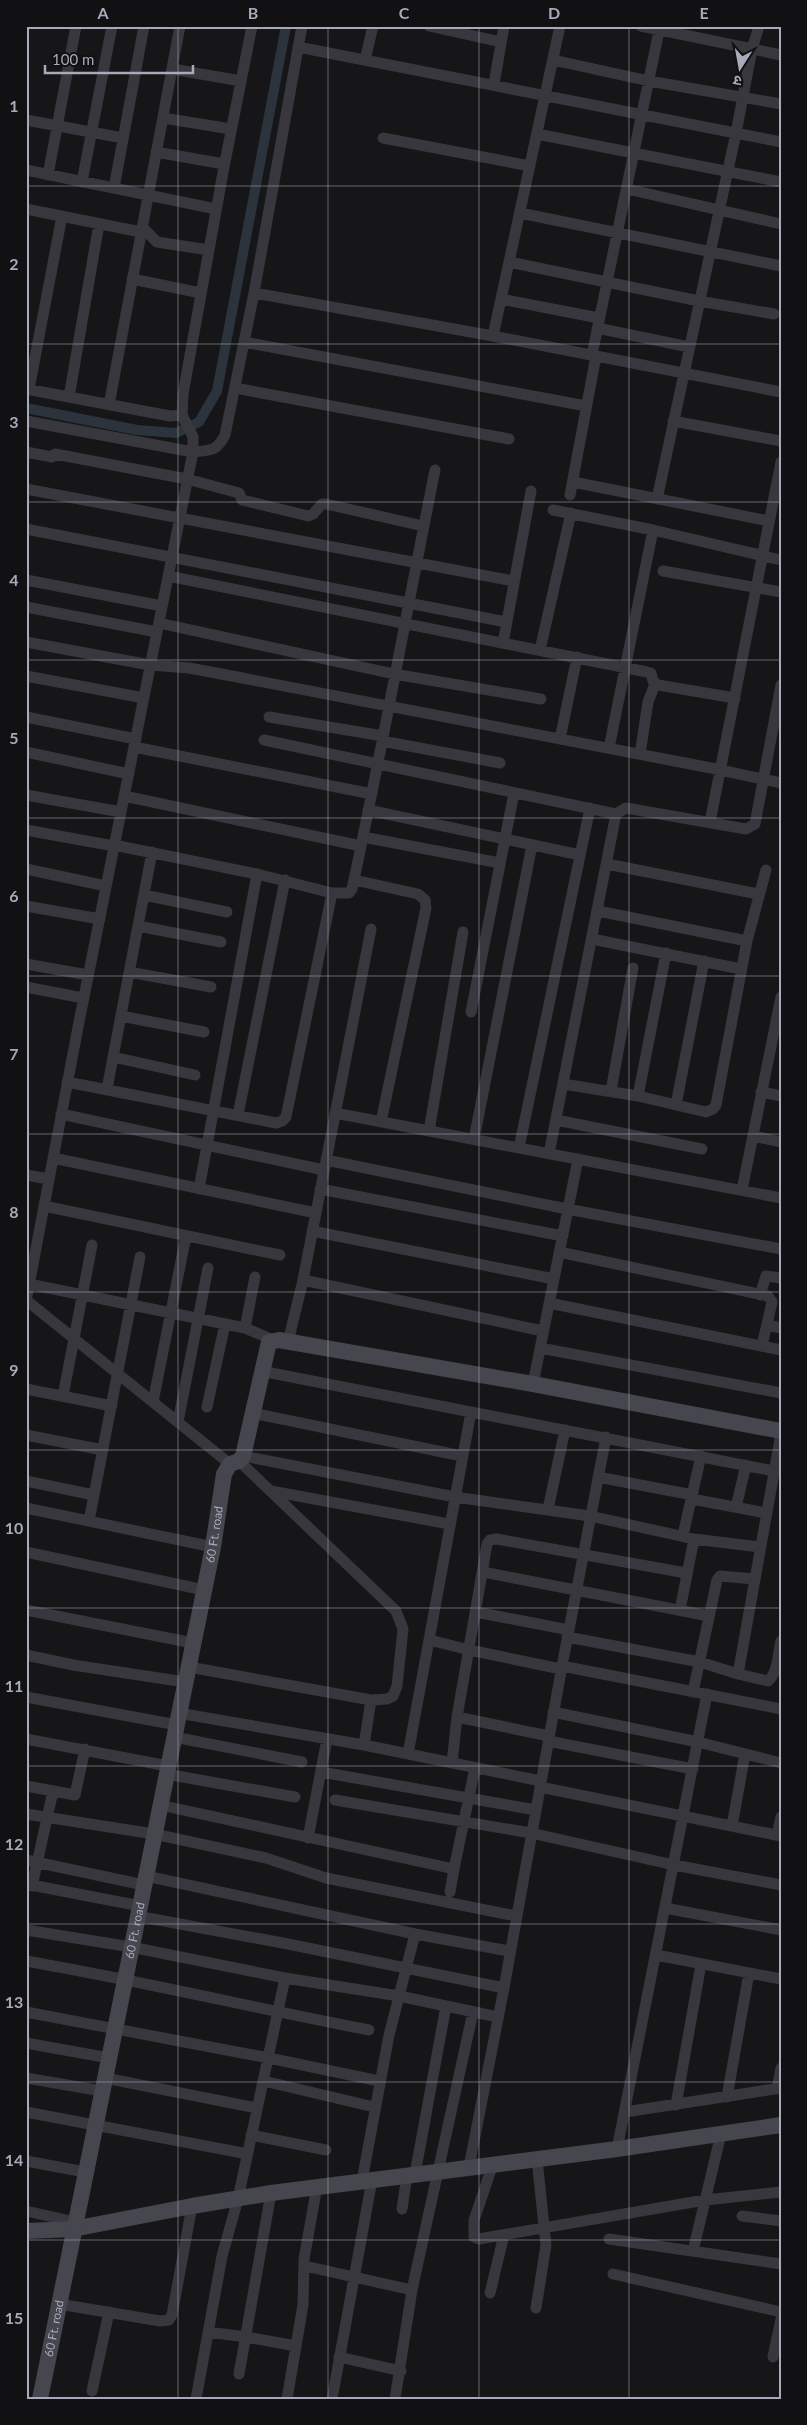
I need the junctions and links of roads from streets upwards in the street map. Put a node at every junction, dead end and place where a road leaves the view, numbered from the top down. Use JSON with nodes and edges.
{"nodes":[{"id":1,"x":76,"y":26,"type":"edge"},
{"id":2,"x":112,"y":26,"type":"edge"},
{"id":3,"x":144,"y":26,"type":"edge"},
{"id":4,"x":180,"y":26,"type":"edge"},
{"id":5,"x":252,"y":26,"type":"edge"},
{"id":6,"x":302,"y":26,"type":"edge"},
{"id":7,"x":373,"y":26,"type":"edge"},
{"id":8,"x":429,"y":26,"type":"edge"},
{"id":9,"x":504,"y":26,"type":"edge"},
{"id":10,"x":560,"y":26,"type":"edge"},
{"id":11,"x":641,"y":26,"type":"edge"},
{"id":12,"x":759,"y":26,"type":"edge"},
{"id":13,"x":660,"y":28,"type":"edge"},
{"id":14,"x":502,"y":42,"type":"junction"},
{"id":15,"x":298,"y":47,"type":"junction"},
{"id":16,"x":752,"y":49,"type":"junction"},
{"id":17,"x":781,"y":55,"type":"edge"},
{"id":18,"x":365,"y":60,"type":"junction"},
{"id":19,"x":552,"y":60,"type":"junction"},
{"id":20,"x":172,"y":69,"type":"junction"},
{"id":21,"x":241,"y":81,"type":"junction"},
{"id":22,"x":649,"y":81,"type":"junction"},
{"id":23,"x":494,"y":84,"type":"junction"},
{"id":24,"x":545,"y":94,"type":"junction"},
{"id":25,"x":742,"y":98,"type":"junction"},
{"id":26,"x":781,"y":104,"type":"edge"},
{"id":27,"x":642,"y":114,"type":"junction"},
{"id":28,"x":163,"y":118,"type":"junction"},
{"id":29,"x":26,"y":120,"type":"edge"},
{"id":30,"x":58,"y":124,"type":"junction"},
{"id":31,"x":231,"y":129,"type":"junction"},
{"id":32,"x":92,"y":131,"type":"junction"},
{"id":33,"x":736,"y":133,"type":"junction"},
{"id":34,"x":537,"y":134,"type":"junction"},
{"id":35,"x":123,"y":138,"type":"junction"},
{"id":36,"x":384,"y":138,"type":"dead end"},
{"id":37,"x":781,"y":142,"type":"edge"},
{"id":38,"x":156,"y":152,"type":"junction"},
{"id":39,"x":634,"y":153,"type":"junction"},
{"id":40,"x":224,"y":164,"type":"junction"},
{"id":41,"x":530,"y":166,"type":"junction"},
{"id":42,"x":26,"y":170,"type":"edge"},
{"id":43,"x":728,"y":172,"type":"junction"},
{"id":44,"x":48,"y":175,"type":"junction"},
{"id":45,"x":82,"y":182,"type":"junction"},
{"id":46,"x":781,"y":182,"type":"edge"},
{"id":47,"x":114,"y":188,"type":"junction"},
{"id":48,"x":627,"y":189,"type":"junction"},
{"id":49,"x":148,"y":196,"type":"junction"},
{"id":50,"x":216,"y":209,"type":"junction"},
{"id":51,"x":26,"y":210,"type":"edge"},
{"id":52,"x":719,"y":210,"type":"junction"},
{"id":53,"x":520,"y":213,"type":"junction"},
{"id":54,"x":62,"y":216,"type":"junction"},
{"id":55,"x":99,"y":224,"type":"junction"},
{"id":56,"x":781,"y":224,"type":"edge"},
{"id":57,"x":141,"y":229,"type":"junction"},
{"id":58,"x":618,"y":232,"type":"junction"},
{"id":59,"x":209,"y":250,"type":"junction"},
{"id":60,"x":710,"y":250,"type":"junction"},
{"id":61,"x":509,"y":262,"type":"junction"},
{"id":62,"x":781,"y":266,"type":"edge"},
{"id":63,"x":132,"y":280,"type":"junction"},
{"id":64,"x":606,"y":282,"type":"junction"},
{"id":65,"x":201,"y":293,"type":"junction"},
{"id":66,"x":254,"y":293,"type":"junction"},
{"id":67,"x":501,"y":299,"type":"junction"},
{"id":68,"x":699,"y":301,"type":"junction"},
{"id":69,"x":774,"y":314,"type":"dead end"},
{"id":70,"x":598,"y":323,"type":"junction"},
{"id":71,"x":493,"y":336,"type":"junction"},
{"id":72,"x":244,"y":342,"type":"junction"},
{"id":73,"x":689,"y":347,"type":"junction"},
{"id":74,"x":594,"y":356,"type":"junction"},
{"id":75,"x":683,"y":373,"type":"junction"},
{"id":76,"x":236,"y":388,"type":"junction"},
{"id":77,"x":28,"y":389,"type":"edge"},
{"id":78,"x":781,"y":392,"type":"edge"},
{"id":79,"x":69,"y":397,"type":"junction"},
{"id":80,"x":109,"y":405,"type":"junction"},
{"id":81,"x":586,"y":406,"type":"junction"},
{"id":82,"x":183,"y":417,"type":"junction"},
{"id":83,"x":26,"y":421,"type":"edge"},
{"id":84,"x":673,"y":421,"type":"junction"},
{"id":85,"x":509,"y":439,"type":"dead end"},
{"id":86,"x":781,"y":441,"type":"edge"},
{"id":87,"x":26,"y":452,"type":"edge"},
{"id":88,"x":192,"y":452,"type":"junction"},
{"id":89,"x":781,"y":462,"type":"edge"},
{"id":90,"x":435,"y":470,"type":"dead end"},
{"id":91,"x":187,"y":479,"type":"junction"},
{"id":92,"x":573,"y":482,"type":"junction"},
{"id":93,"x":26,"y":489,"type":"edge"},
{"id":94,"x":531,"y":491,"type":"dead end"},
{"id":95,"x":570,"y":496,"type":"dead end"},
{"id":96,"x":657,"y":499,"type":"junction"},
{"id":97,"x":554,"y":510,"type":"dead end"},
{"id":98,"x":571,"y":513,"type":"junction"},
{"id":99,"x":180,"y":518,"type":"junction"},
{"id":100,"x":769,"y":521,"type":"junction"},
{"id":101,"x":423,"y":526,"type":"junction"},
{"id":102,"x":26,"y":529,"type":"edge"},
{"id":103,"x":652,"y":530,"type":"junction"},
{"id":104,"x":172,"y":556,"type":"junction"},
{"id":105,"x":762,"y":556,"type":"junction"},
{"id":106,"x":781,"y":560,"type":"edge"},
{"id":107,"x":417,"y":562,"type":"junction"},
{"id":108,"x":663,"y":571,"type":"dead end"},
{"id":109,"x":168,"y":576,"type":"junction"},
{"id":110,"x":26,"y":580,"type":"edge"},
{"id":111,"x":513,"y":581,"type":"junction"},
{"id":112,"x":757,"y":587,"type":"junction"},
{"id":113,"x":781,"y":592,"type":"edge"},
{"id":114,"x":409,"y":602,"type":"junction"},
{"id":115,"x":162,"y":606,"type":"junction"},
{"id":116,"x":26,"y":607,"type":"edge"},
{"id":117,"x":506,"y":622,"type":"junction"},
{"id":118,"x":404,"y":623,"type":"junction"},
{"id":119,"x":158,"y":628,"type":"junction"},
{"id":120,"x":26,"y":642,"type":"edge"},
{"id":121,"x":503,"y":643,"type":"junction"},
{"id":122,"x":540,"y":650,"type":"junction"},
{"id":123,"x":577,"y":658,"type":"junction"},
{"id":124,"x":150,"y":665,"type":"junction"},
{"id":125,"x":625,"y":667,"type":"junction"},
{"id":126,"x":394,"y":674,"type":"junction"},
{"id":127,"x":26,"y":676,"type":"edge"},
{"id":128,"x":655,"y":684,"type":"junction"},
{"id":129,"x":781,"y":685,"type":"edge"},
{"id":130,"x":144,"y":698,"type":"junction"},
{"id":131,"x":735,"y":698,"type":"junction"},
{"id":132,"x":541,"y":699,"type":"dead end"},
{"id":133,"x":387,"y":706,"type":"junction"},
{"id":134,"x":26,"y":717,"type":"edge"},
{"id":135,"x":269,"y":718,"type":"dead end"},
{"id":136,"x":382,"y":738,"type":"junction"},
{"id":137,"x":560,"y":739,"type":"junction"},
{"id":138,"x":264,"y":740,"type":"dead end"},
{"id":139,"x":135,"y":743,"type":"junction"},
{"id":140,"x":609,"y":748,"type":"junction"},
{"id":141,"x":26,"y":752,"type":"edge"},
{"id":142,"x":640,"y":754,"type":"junction"},
{"id":143,"x":500,"y":763,"type":"dead end"},
{"id":144,"x":378,"y":764,"type":"junction"},
{"id":145,"x":721,"y":770,"type":"junction"},
{"id":146,"x":129,"y":774,"type":"junction"},
{"id":147,"x":763,"y":779,"type":"junction"},
{"id":148,"x":781,"y":783,"type":"edge"},
{"id":149,"x":514,"y":792,"type":"junction"},
{"id":150,"x":372,"y":794,"type":"junction"},
{"id":151,"x":26,"y":795,"type":"edge"},
{"id":152,"x":124,"y":796,"type":"junction"},
{"id":153,"x":590,"y":808,"type":"junction"},
{"id":154,"x":368,"y":810,"type":"junction"},
{"id":155,"x":121,"y":812,"type":"junction"},
{"id":156,"x":616,"y":814,"type":"junction"},
{"id":157,"x":710,"y":822,"type":"junction"},
{"id":158,"x":26,"y":830,"type":"edge"},
{"id":159,"x":505,"y":838,"type":"junction"},
{"id":160,"x":362,"y":841,"type":"junction"},
{"id":161,"x":114,"y":845,"type":"junction"},
{"id":162,"x":532,"y":845,"type":"junction"},
{"id":163,"x":152,"y":852,"type":"junction"},
{"id":164,"x":580,"y":855,"type":"junction"},
{"id":165,"x":500,"y":863,"type":"junction"},
{"id":166,"x":607,"y":864,"type":"junction"},
{"id":167,"x":26,"y":869,"type":"edge"},
{"id":168,"x":766,"y":870,"type":"dead end"},
{"id":169,"x":257,"y":874,"type":"junction"},
{"id":170,"x":285,"y":880,"type":"junction"},
{"id":171,"x":354,"y":880,"type":"junction"},
{"id":172,"x":106,"y":886,"type":"junction"},
{"id":173,"x":332,"y":893,"type":"junction"},
{"id":174,"x":758,"y":894,"type":"junction"},
{"id":175,"x":144,"y":895,"type":"junction"},
{"id":176,"x":26,"y":906,"type":"edge"},
{"id":177,"x":598,"y":911,"type":"junction"},
{"id":178,"x":227,"y":912,"type":"dead end"},
{"id":179,"x":100,"y":919,"type":"junction"},
{"id":180,"x":138,"y":926,"type":"junction"},
{"id":181,"x":371,"y":929,"type":"dead end"},
{"id":182,"x":463,"y":932,"type":"dead end"},
{"id":183,"x":592,"y":939,"type":"junction"},
{"id":184,"x":747,"y":941,"type":"junction"},
{"id":185,"x":221,"y":942,"type":"dead end"},
{"id":186,"x":666,"y":953,"type":"junction"},
{"id":187,"x":704,"y":961,"type":"junction"},
{"id":188,"x":26,"y":964,"type":"edge"},
{"id":189,"x":633,"y":968,"type":"dead end"},
{"id":190,"x":742,"y":969,"type":"junction"},
{"id":191,"x":129,"y":972,"type":"junction"},
{"id":192,"x":88,"y":976,"type":"junction"},
{"id":193,"x":26,"y":987,"type":"edge"},
{"id":194,"x":211,"y":987,"type":"dead end"},
{"id":195,"x":781,"y":997,"type":"edge"},
{"id":196,"x":83,"y":998,"type":"junction"},
{"id":197,"x":471,"y":1012,"type":"dead end"},
{"id":198,"x":121,"y":1016,"type":"junction"},
{"id":199,"x":204,"y":1032,"type":"dead end"},
{"id":200,"x":776,"y":1046,"type":"edge"},
{"id":201,"x":113,"y":1057,"type":"junction"},
{"id":202,"x":195,"y":1075,"type":"dead end"},
{"id":203,"x":67,"y":1082,"type":"junction"},
{"id":204,"x":563,"y":1084,"type":"junction"},
{"id":205,"x":107,"y":1089,"type":"junction"},
{"id":206,"x":610,"y":1091,"type":"junction"},
{"id":207,"x":761,"y":1092,"type":"junction"},
{"id":208,"x":638,"y":1096,"type":"junction"},
{"id":209,"x":781,"y":1096,"type":"edge"},
{"id":210,"x":676,"y":1105,"type":"junction"},
{"id":211,"x":214,"y":1109,"type":"junction"},
{"id":212,"x":335,"y":1113,"type":"junction"},
{"id":213,"x":61,"y":1114,"type":"junction"},
{"id":214,"x":238,"y":1115,"type":"junction"},
{"id":215,"x":556,"y":1120,"type":"junction"},
{"id":216,"x":381,"y":1122,"type":"junction"},
{"id":217,"x":428,"y":1130,"type":"junction"},
{"id":218,"x":753,"y":1136,"type":"junction"},
{"id":219,"x":474,"y":1139,"type":"junction"},
{"id":220,"x":781,"y":1142,"type":"edge"},
{"id":221,"x":207,"y":1143,"type":"junction"},
{"id":222,"x":519,"y":1148,"type":"junction"},
{"id":223,"x":702,"y":1149,"type":"dead end"},
{"id":224,"x":549,"y":1154,"type":"junction"},
{"id":225,"x":53,"y":1158,"type":"junction"},
{"id":226,"x":578,"y":1159,"type":"junction"},
{"id":227,"x":325,"y":1165,"type":"junction"},
{"id":228,"x":26,"y":1175,"type":"edge"},
{"id":229,"x":49,"y":1178,"type":"junction"},
{"id":230,"x":199,"y":1189,"type":"junction"},
{"id":231,"x":320,"y":1190,"type":"junction"},
{"id":232,"x":742,"y":1190,"type":"junction"},
{"id":233,"x":781,"y":1198,"type":"edge"},
{"id":234,"x":44,"y":1206,"type":"junction"},
{"id":235,"x":567,"y":1209,"type":"junction"},
{"id":236,"x":316,"y":1213,"type":"junction"},
{"id":237,"x":312,"y":1231,"type":"junction"},
{"id":238,"x":186,"y":1236,"type":"junction"},
{"id":239,"x":563,"y":1236,"type":"junction"},
{"id":240,"x":92,"y":1245,"type":"dead end"},
{"id":241,"x":781,"y":1249,"type":"edge"},
{"id":242,"x":559,"y":1252,"type":"junction"},
{"id":243,"x":140,"y":1256,"type":"dead end"},
{"id":244,"x":280,"y":1256,"type":"dead end"},
{"id":245,"x":208,"y":1268,"type":"dead end"},
{"id":246,"x":29,"y":1276,"type":"edge"},
{"id":247,"x":255,"y":1277,"type":"dead end"},
{"id":248,"x":781,"y":1278,"type":"edge"},
{"id":249,"x":554,"y":1279,"type":"junction"},
{"id":250,"x":303,"y":1280,"type":"junction"},
{"id":251,"x":83,"y":1295,"type":"junction"},
{"id":252,"x":760,"y":1295,"type":"junction"},
{"id":253,"x":26,"y":1300,"type":"edge"},
{"id":254,"x":549,"y":1303,"type":"junction"},
{"id":255,"x":132,"y":1305,"type":"junction"},
{"id":256,"x":170,"y":1313,"type":"junction"},
{"id":257,"x":198,"y":1318,"type":"junction"},
{"id":258,"x":225,"y":1324,"type":"junction"},
{"id":259,"x":767,"y":1325,"type":"junction"},
{"id":260,"x":245,"y":1328,"type":"junction"},
{"id":261,"x":781,"y":1328,"type":"edge"},
{"id":262,"x":543,"y":1331,"type":"junction"},
{"id":263,"x":74,"y":1339,"type":"junction"},
{"id":264,"x":281,"y":1341,"type":"junction"},
{"id":265,"x":762,"y":1346,"type":"junction"},
{"id":266,"x":540,"y":1348,"type":"junction"},
{"id":267,"x":781,"y":1350,"type":"edge"},
{"id":268,"x":261,"y":1371,"type":"junction"},
{"id":269,"x":118,"y":1374,"type":"junction"},
{"id":270,"x":533,"y":1384,"type":"junction"},
{"id":271,"x":26,"y":1389,"type":"edge"},
{"id":272,"x":781,"y":1393,"type":"edge"},
{"id":273,"x":63,"y":1396,"type":"junction"},
{"id":274,"x":153,"y":1402,"type":"junction"},
{"id":275,"x":112,"y":1406,"type":"junction"},
{"id":276,"x":207,"y":1407,"type":"dead end"},
{"id":277,"x":471,"y":1412,"type":"junction"},
{"id":278,"x":252,"y":1413,"type":"junction"},
{"id":279,"x":178,"y":1422,"type":"junction"},
{"id":280,"x":565,"y":1430,"type":"junction"},
{"id":281,"x":781,"y":1433,"type":"edge"},
{"id":282,"x":26,"y":1435,"type":"edge"},
{"id":283,"x":606,"y":1437,"type":"junction"},
{"id":284,"x":103,"y":1450,"type":"junction"},
{"id":285,"x":462,"y":1456,"type":"junction"},
{"id":286,"x":701,"y":1456,"type":"junction"},
{"id":287,"x":237,"y":1460,"type":"junction"},
{"id":288,"x":746,"y":1466,"type":"junction"},
{"id":289,"x":774,"y":1471,"type":"junction"},
{"id":290,"x":598,"y":1478,"type":"junction"},
{"id":291,"x":26,"y":1481,"type":"edge"},
{"id":292,"x":271,"y":1491,"type":"junction"},
{"id":293,"x":94,"y":1495,"type":"junction"},
{"id":294,"x":455,"y":1496,"type":"junction"},
{"id":295,"x":692,"y":1497,"type":"junction"},
{"id":296,"x":736,"y":1507,"type":"junction"},
{"id":297,"x":26,"y":1508,"type":"edge"},
{"id":298,"x":548,"y":1509,"type":"junction"},
{"id":299,"x":766,"y":1513,"type":"junction"},
{"id":300,"x":590,"y":1516,"type":"junction"},
{"id":301,"x":89,"y":1522,"type":"junction"},
{"id":302,"x":449,"y":1524,"type":"junction"},
{"id":303,"x":682,"y":1535,"type":"junction"},
{"id":304,"x":694,"y":1539,"type":"junction"},
{"id":305,"x":213,"y":1547,"type":"junction"},
{"id":306,"x":760,"y":1547,"type":"junction"},
{"id":307,"x":26,"y":1552,"type":"edge"},
{"id":308,"x":583,"y":1556,"type":"junction"},
{"id":309,"x":483,"y":1572,"type":"junction"},
{"id":310,"x":686,"y":1573,"type":"junction"},
{"id":311,"x":754,"y":1579,"type":"junction"},
{"id":312,"x":577,"y":1589,"type":"junction"},
{"id":313,"x":204,"y":1590,"type":"junction"},
{"id":314,"x":26,"y":1610,"type":"edge"},
{"id":315,"x":680,"y":1610,"type":"junction"},
{"id":316,"x":476,"y":1612,"type":"junction"},
{"id":317,"x":709,"y":1616,"type":"junction"},
{"id":318,"x":568,"y":1634,"type":"junction"},
{"id":319,"x":430,"y":1640,"type":"junction"},
{"id":320,"x":781,"y":1641,"type":"edge"},
{"id":321,"x":193,"y":1643,"type":"junction"},
{"id":322,"x":469,"y":1650,"type":"junction"},
{"id":323,"x":26,"y":1655,"type":"edge"},
{"id":324,"x":700,"y":1662,"type":"junction"},
{"id":325,"x":562,"y":1668,"type":"junction"},
{"id":326,"x":738,"y":1674,"type":"junction"},
{"id":327,"x":187,"y":1675,"type":"junction"},
{"id":328,"x":693,"y":1692,"type":"junction"},
{"id":329,"x":707,"y":1694,"type":"junction"},
{"id":330,"x":26,"y":1697,"type":"edge"},
{"id":331,"x":371,"y":1700,"type":"junction"},
{"id":332,"x":781,"y":1709,"type":"edge"},
{"id":333,"x":553,"y":1712,"type":"junction"},
{"id":334,"x":457,"y":1717,"type":"junction"},
{"id":335,"x":176,"y":1725,"type":"junction"},
{"id":336,"x":26,"y":1739,"type":"edge"},
{"id":337,"x":327,"y":1739,"type":"junction"},
{"id":338,"x":549,"y":1739,"type":"junction"},
{"id":339,"x":698,"y":1742,"type":"junction"},
{"id":340,"x":364,"y":1745,"type":"junction"},
{"id":341,"x":85,"y":1749,"type":"junction"},
{"id":342,"x":408,"y":1754,"type":"junction"},
{"id":343,"x":745,"y":1754,"type":"junction"},
{"id":344,"x":302,"y":1762,"type":"dead end"},
{"id":345,"x":781,"y":1762,"type":"edge"},
{"id":346,"x":452,"y":1763,"type":"junction"},
{"id":347,"x":475,"y":1768,"type":"junction"},
{"id":348,"x":693,"y":1769,"type":"junction"},
{"id":349,"x":167,"y":1770,"type":"junction"},
{"id":350,"x":321,"y":1772,"type":"junction"},
{"id":351,"x":540,"y":1784,"type":"junction"},
{"id":352,"x":26,"y":1786,"type":"edge"},
{"id":353,"x":53,"y":1791,"type":"junction"},
{"id":354,"x":295,"y":1797,"type":"dead end"},
{"id":355,"x":470,"y":1798,"type":"junction"},
{"id":356,"x":335,"y":1800,"type":"dead end"},
{"id":357,"x":160,"y":1806,"type":"junction"},
{"id":358,"x":536,"y":1810,"type":"junction"},
{"id":359,"x":26,"y":1814,"type":"edge"},
{"id":360,"x":683,"y":1817,"type":"junction"},
{"id":361,"x":781,"y":1817,"type":"edge"},
{"id":362,"x":47,"y":1818,"type":"junction"},
{"id":363,"x":465,"y":1822,"type":"junction"},
{"id":364,"x":732,"y":1826,"type":"junction"},
{"id":365,"x":531,"y":1833,"type":"junction"},
{"id":366,"x":154,"y":1834,"type":"junction"},
{"id":367,"x":779,"y":1836,"type":"edge"},
{"id":368,"x":308,"y":1838,"type":"junction"},
{"id":369,"x":32,"y":1861,"type":"edge"},
{"id":370,"x":674,"y":1865,"type":"junction"},
{"id":371,"x":454,"y":1869,"type":"junction"},
{"id":372,"x":145,"y":1880,"type":"junction"},
{"id":373,"x":29,"y":1885,"type":"edge"},
{"id":374,"x":781,"y":1885,"type":"edge"},
{"id":375,"x":450,"y":1892,"type":"dead end"},
{"id":376,"x":666,"y":1908,"type":"junction"},
{"id":377,"x":138,"y":1911,"type":"junction"},
{"id":378,"x":516,"y":1916,"type":"junction"},
{"id":379,"x":26,"y":1930,"type":"edge"},
{"id":380,"x":781,"y":1930,"type":"edge"},
{"id":381,"x":415,"y":1934,"type":"junction"},
{"id":382,"x":131,"y":1946,"type":"junction"},
{"id":383,"x":510,"y":1951,"type":"junction"},
{"id":384,"x":656,"y":1955,"type":"junction"},
{"id":385,"x":26,"y":1961,"type":"edge"},
{"id":386,"x":701,"y":1964,"type":"junction"},
{"id":387,"x":406,"y":1968,"type":"junction"},
{"id":388,"x":749,"y":1973,"type":"junction"},
{"id":389,"x":125,"y":1978,"type":"junction"},
{"id":390,"x":286,"y":1978,"type":"junction"},
{"id":391,"x":781,"y":1979,"type":"edge"},
{"id":392,"x":504,"y":1988,"type":"junction"},
{"id":393,"x":398,"y":1996,"type":"junction"},
{"id":394,"x":446,"y":2006,"type":"junction"},
{"id":395,"x":26,"y":2012,"type":"edge"},
{"id":396,"x":473,"y":2012,"type":"junction"},
{"id":397,"x":278,"y":2013,"type":"junction"},
{"id":398,"x":498,"y":2016,"type":"junction"},
{"id":399,"x":114,"y":2030,"type":"junction"},
{"id":400,"x":369,"y":2030,"type":"dead end"},
{"id":401,"x":26,"y":2043,"type":"edge"},
{"id":402,"x":109,"y":2058,"type":"junction"},
{"id":403,"x":269,"y":2058,"type":"junction"},
{"id":404,"x":781,"y":2068,"type":"edge"},
{"id":405,"x":26,"y":2078,"type":"edge"},
{"id":406,"x":264,"y":2081,"type":"junction"},
{"id":407,"x":379,"y":2081,"type":"junction"},
{"id":408,"x":103,"y":2085,"type":"junction"},
{"id":409,"x":779,"y":2089,"type":"edge"},
{"id":410,"x":727,"y":2097,"type":"junction"},
{"id":411,"x":676,"y":2105,"type":"junction"},
{"id":412,"x":374,"y":2107,"type":"junction"},
{"id":413,"x":257,"y":2108,"type":"junction"},
{"id":414,"x":26,"y":2112,"type":"edge"},
{"id":415,"x":626,"y":2112,"type":"junction"},
{"id":416,"x":95,"y":2125,"type":"junction"},
{"id":417,"x":781,"y":2125,"type":"edge"},
{"id":418,"x":721,"y":2134,"type":"junction"},
{"id":419,"x":251,"y":2135,"type":"junction"},
{"id":420,"x":617,"y":2149,"type":"junction"},
{"id":421,"x":326,"y":2150,"type":"dead end"},
{"id":422,"x":248,"y":2154,"type":"junction"},
{"id":423,"x":537,"y":2159,"type":"junction"},
{"id":424,"x":26,"y":2161,"type":"edge"},
{"id":425,"x":493,"y":2164,"type":"junction"},
{"id":426,"x":469,"y":2168,"type":"junction"},
{"id":427,"x":440,"y":2171,"type":"junction"},
{"id":428,"x":85,"y":2172,"type":"junction"},
{"id":429,"x":411,"y":2175,"type":"junction"},
{"id":430,"x":367,"y":2180,"type":"junction"},
{"id":431,"x":318,"y":2186,"type":"junction"},
{"id":432,"x":781,"y":2192,"type":"edge"},
{"id":433,"x":271,"y":2193,"type":"junction"},
{"id":434,"x":238,"y":2198,"type":"junction"},
{"id":435,"x":705,"y":2200,"type":"junction"},
{"id":436,"x":192,"y":2206,"type":"junction"},
{"id":437,"x":402,"y":2209,"type":"dead end"},
{"id":438,"x":26,"y":2212,"type":"edge"},
{"id":439,"x":742,"y":2216,"type":"dead end"},
{"id":440,"x":781,"y":2221,"type":"edge"},
{"id":441,"x":74,"y":2225,"type":"junction"},
{"id":442,"x":545,"y":2228,"type":"junction"},
{"id":443,"x":26,"y":2231,"type":"edge"},
{"id":444,"x":504,"y":2235,"type":"junction"},
{"id":445,"x":609,"y":2239,"type":"dead end"},
{"id":446,"x":693,"y":2251,"type":"junction"},
{"id":447,"x":781,"y":2264,"type":"edge"},
{"id":448,"x":305,"y":2266,"type":"junction"},
{"id":449,"x":612,"y":2274,"type":"dead end"},
{"id":450,"x":354,"y":2278,"type":"junction"},
{"id":451,"x":412,"y":2290,"type":"junction"},
{"id":452,"x":490,"y":2293,"type":"dead end"},
{"id":453,"x":59,"y":2304,"type":"junction"},
{"id":454,"x":536,"y":2308,"type":"dead end"},
{"id":455,"x":109,"y":2312,"type":"junction"},
{"id":456,"x":781,"y":2312,"type":"edge"},
{"id":457,"x":781,"y":2319,"type":"edge"},
{"id":458,"x":208,"y":2332,"type":"junction"},
{"id":459,"x":246,"y":2337,"type":"junction"},
{"id":460,"x":296,"y":2346,"type":"junction"},
{"id":461,"x":339,"y":2357,"type":"junction"},
{"id":462,"x":773,"y":2357,"type":"dead end"},
{"id":463,"x":400,"y":2371,"type":"junction"},
{"id":464,"x":239,"y":2374,"type":"dead end"},
{"id":465,"x":92,"y":2392,"type":"dead end"},
{"id":466,"x":40,"y":2399,"type":"edge"},
{"id":467,"x":196,"y":2399,"type":"edge"},
{"id":468,"x":287,"y":2399,"type":"edge"},
{"id":469,"x":332,"y":2399,"type":"edge"},
{"id":470,"x":396,"y":2399,"type":"edge"}],
"edges":[{"from":1,"to":30,"type":"street"},
{"from":2,"to":32,"type":"street"},
{"from":3,"to":35,"type":"street"},
{"from":4,"to":20,"type":"street"},
{"from":5,"to":21,"type":"street"},
{"from":6,"to":15,"type":"street"},
{"from":7,"to":18,"type":"street"},
{"from":8,"to":14,"type":"street"},
{"from":9,"to":14,"type":"street"},
{"from":10,"to":19,"type":"street"},
{"from":11,"to":13,"type":"street"},
{"from":12,"to":16,"type":"street"},
{"from":13,"to":16,"type":"street"},
{"from":13,"to":22,"type":"street"},
{"from":14,"to":23,"type":"street"},
{"from":15,"to":18,"type":"street"},
{"from":15,"to":66,"type":"street"},
{"from":16,"to":17,"type":"street"},
{"from":16,"to":25,"type":"street"},
{"from":18,"to":23,"type":"street"},
{"from":19,"to":22,"type":"street"},
{"from":19,"to":24,"type":"street"},
{"from":20,"to":21,"type":"street"},
{"from":20,"to":28,"type":"street"},
{"from":21,"to":31,"type":"street"},
{"from":22,"to":25,"type":"street"},
{"from":22,"to":27,"type":"street"},
{"from":23,"to":24,"type":"street"},
{"from":24,"to":27,"type":"street"},
{"from":24,"to":34,"type":"street"},
{"from":25,"to":26,"type":"street"},
{"from":25,"to":33,"type":"street"},
{"from":27,"to":33,"type":"street"},
{"from":27,"to":39,"type":"street"},
{"from":28,"to":31,"type":"street"},
{"from":28,"to":38,"type":"street"},
{"from":29,"to":30,"type":"street"},
{"from":30,"to":32,"type":"street"},
{"from":30,"to":44,"type":"street"},
{"from":31,"to":40,"type":"street"},
{"from":32,"to":35,"type":"street"},
{"from":32,"to":45,"type":"street"},
{"from":33,"to":37,"type":"street"},
{"from":33,"to":43,"type":"street"},
{"from":34,"to":39,"type":"street"},
{"from":34,"to":41,"type":"street"},
{"from":35,"to":47,"type":"street"},
{"from":36,"to":41,"type":"street"},
{"from":38,"to":40,"type":"street"},
{"from":38,"to":49,"type":"street"},
{"from":39,"to":43,"type":"street"},
{"from":39,"to":48,"type":"street"},
{"from":40,"to":50,"type":"street"},
{"from":41,"to":53,"type":"street"},
{"from":42,"to":44,"type":"street"},
{"from":43,"to":46,"type":"street"},
{"from":43,"to":52,"type":"street"},
{"from":44,"to":45,"type":"street"},
{"from":45,"to":47,"type":"street"},
{"from":47,"to":49,"type":"street"},
{"from":48,"to":52,"type":"street"},
{"from":48,"to":58,"type":"street"},
{"from":49,"to":50,"type":"street"},
{"from":49,"to":57,"type":"street"},
{"from":50,"to":59,"type":"street"},
{"from":51,"to":54,"type":"street"},
{"from":52,"to":56,"type":"street"},
{"from":52,"to":60,"type":"street"},
{"from":53,"to":58,"type":"street"},
{"from":53,"to":61,"type":"street"},
{"from":54,"to":55,"type":"street"},
{"from":54,"to":77,"type":"street"},
{"from":55,"to":57,"type":"street"},
{"from":55,"to":79,"type":"street"},
{"from":57,"to":59,"type":"street"},
{"from":57,"to":63,"type":"street"},
{"from":58,"to":60,"type":"street"},
{"from":58,"to":64,"type":"street"},
{"from":59,"to":65,"type":"street"},
{"from":60,"to":62,"type":"street"},
{"from":60,"to":68,"type":"street"},
{"from":61,"to":64,"type":"street"},
{"from":61,"to":67,"type":"street"},
{"from":63,"to":65,"type":"street"},
{"from":63,"to":80,"type":"street"},
{"from":64,"to":68,"type":"street"},
{"from":64,"to":70,"type":"street"},
{"from":65,"to":82,"type":"street"},
{"from":66,"to":71,"type":"street"},
{"from":66,"to":72,"type":"street"},
{"from":67,"to":70,"type":"street"},
{"from":67,"to":71,"type":"street"},
{"from":68,"to":69,"type":"street"},
{"from":68,"to":73,"type":"street"},
{"from":70,"to":73,"type":"street"},
{"from":70,"to":74,"type":"street"},
{"from":71,"to":74,"type":"street"},
{"from":72,"to":76,"type":"street"},
{"from":72,"to":81,"type":"street"},
{"from":73,"to":75,"type":"street"},
{"from":74,"to":75,"type":"street"},
{"from":74,"to":81,"type":"street"},
{"from":75,"to":78,"type":"street"},
{"from":75,"to":84,"type":"street"},
{"from":76,"to":85,"type":"street"},
{"from":76,"to":88,"type":"street"},
{"from":77,"to":79,"type":"street"},
{"from":79,"to":80,"type":"street"},
{"from":80,"to":82,"type":"street"},
{"from":81,"to":92,"type":"street"},
{"from":82,"to":88,"type":"street"},
{"from":83,"to":88,"type":"street"},
{"from":84,"to":86,"type":"street"},
{"from":84,"to":96,"type":"street"},
{"from":87,"to":91,"type":"street"},
{"from":88,"to":91,"type":"street"},
{"from":89,"to":100,"type":"street"},
{"from":90,"to":101,"type":"street"},
{"from":91,"to":99,"type":"street"},
{"from":91,"to":101,"type":"street"},
{"from":92,"to":95,"type":"street"},
{"from":92,"to":96,"type":"street"},
{"from":93,"to":99,"type":"street"},
{"from":94,"to":111,"type":"street"},
{"from":96,"to":100,"type":"street"},
{"from":97,"to":98,"type":"street"},
{"from":98,"to":103,"type":"street"},
{"from":98,"to":122,"type":"street"},
{"from":99,"to":104,"type":"street"},
{"from":99,"to":107,"type":"street"},
{"from":100,"to":105,"type":"street"},
{"from":101,"to":107,"type":"street"},
{"from":102,"to":104,"type":"street"},
{"from":103,"to":105,"type":"street"},
{"from":103,"to":125,"type":"street"},
{"from":104,"to":109,"type":"street"},
{"from":104,"to":114,"type":"street"},
{"from":105,"to":106,"type":"street"},
{"from":105,"to":112,"type":"street"},
{"from":107,"to":111,"type":"street"},
{"from":107,"to":114,"type":"street"},
{"from":108,"to":112,"type":"street"},
{"from":109,"to":115,"type":"street"},
{"from":109,"to":118,"type":"street"},
{"from":110,"to":115,"type":"street"},
{"from":111,"to":117,"type":"street"},
{"from":112,"to":113,"type":"street"},
{"from":112,"to":131,"type":"street"},
{"from":114,"to":117,"type":"street"},
{"from":114,"to":118,"type":"street"},
{"from":115,"to":119,"type":"street"},
{"from":116,"to":119,"type":"street"},
{"from":117,"to":121,"type":"street"},
{"from":118,"to":121,"type":"street"},
{"from":118,"to":126,"type":"street"},
{"from":119,"to":124,"type":"street"},
{"from":119,"to":126,"type":"street"},
{"from":120,"to":124,"type":"street"},
{"from":121,"to":122,"type":"street"},
{"from":122,"to":123,"type":"street"},
{"from":123,"to":125,"type":"street"},
{"from":123,"to":137,"type":"street"},
{"from":124,"to":130,"type":"street"},
{"from":124,"to":133,"type":"street"},
{"from":125,"to":128,"type":"street"},
{"from":125,"to":140,"type":"street"},
{"from":126,"to":132,"type":"street"},
{"from":126,"to":133,"type":"street"},
{"from":127,"to":130,"type":"street"},
{"from":128,"to":131,"type":"street"},
{"from":128,"to":142,"type":"street"},
{"from":129,"to":147,"type":"street"},
{"from":130,"to":139,"type":"street"},
{"from":131,"to":145,"type":"street"},
{"from":133,"to":136,"type":"street"},
{"from":133,"to":137,"type":"street"},
{"from":134,"to":139,"type":"street"},
{"from":135,"to":136,"type":"street"},
{"from":136,"to":143,"type":"street"},
{"from":136,"to":144,"type":"street"},
{"from":137,"to":140,"type":"street"},
{"from":138,"to":144,"type":"street"},
{"from":139,"to":146,"type":"street"},
{"from":139,"to":150,"type":"street"},
{"from":140,"to":142,"type":"street"},
{"from":141,"to":146,"type":"street"},
{"from":142,"to":145,"type":"street"},
{"from":144,"to":149,"type":"street"},
{"from":144,"to":150,"type":"street"},
{"from":145,"to":147,"type":"street"},
{"from":145,"to":157,"type":"street"},
{"from":146,"to":152,"type":"street"},
{"from":147,"to":148,"type":"street"},
{"from":147,"to":157,"type":"street"},
{"from":149,"to":153,"type":"street"},
{"from":149,"to":159,"type":"street"},
{"from":150,"to":154,"type":"street"},
{"from":151,"to":155,"type":"street"},
{"from":152,"to":155,"type":"street"},
{"from":152,"to":160,"type":"street"},
{"from":153,"to":156,"type":"street"},
{"from":153,"to":164,"type":"street"},
{"from":154,"to":159,"type":"street"},
{"from":154,"to":160,"type":"street"},
{"from":155,"to":161,"type":"street"},
{"from":156,"to":157,"type":"street"},
{"from":156,"to":166,"type":"street"},
{"from":158,"to":161,"type":"street"},
{"from":159,"to":162,"type":"street"},
{"from":159,"to":165,"type":"street"},
{"from":160,"to":165,"type":"street"},
{"from":160,"to":171,"type":"street"},
{"from":161,"to":163,"type":"street"},
{"from":161,"to":172,"type":"street"},
{"from":162,"to":164,"type":"street"},
{"from":162,"to":219,"type":"street"},
{"from":163,"to":169,"type":"street"},
{"from":163,"to":175,"type":"street"},
{"from":164,"to":222,"type":"street"},
{"from":165,"to":197,"type":"street"},
{"from":166,"to":174,"type":"street"},
{"from":166,"to":177,"type":"street"},
{"from":167,"to":172,"type":"street"},
{"from":168,"to":174,"type":"street"},
{"from":169,"to":170,"type":"street"},
{"from":169,"to":211,"type":"street"},
{"from":170,"to":173,"type":"street"},
{"from":170,"to":214,"type":"street"},
{"from":171,"to":173,"type":"street"},
{"from":171,"to":216,"type":"street"},
{"from":172,"to":179,"type":"street"},
{"from":173,"to":214,"type":"street"},
{"from":174,"to":184,"type":"street"},
{"from":175,"to":178,"type":"street"},
{"from":175,"to":180,"type":"street"},
{"from":176,"to":179,"type":"street"},
{"from":177,"to":183,"type":"street"},
{"from":177,"to":184,"type":"street"},
{"from":179,"to":192,"type":"street"},
{"from":180,"to":185,"type":"street"},
{"from":180,"to":191,"type":"street"},
{"from":181,"to":212,"type":"street"},
{"from":182,"to":217,"type":"street"},
{"from":183,"to":186,"type":"street"},
{"from":183,"to":204,"type":"street"},
{"from":184,"to":190,"type":"street"},
{"from":186,"to":187,"type":"street"},
{"from":186,"to":208,"type":"street"},
{"from":187,"to":190,"type":"street"},
{"from":187,"to":210,"type":"street"},
{"from":188,"to":192,"type":"street"},
{"from":189,"to":206,"type":"street"},
{"from":190,"to":210,"type":"street"},
{"from":191,"to":194,"type":"street"},
{"from":191,"to":198,"type":"street"},
{"from":192,"to":196,"type":"street"},
{"from":193,"to":196,"type":"street"},
{"from":195,"to":200,"type":"street"},
{"from":196,"to":203,"type":"street"},
{"from":198,"to":199,"type":"street"},
{"from":198,"to":201,"type":"street"},
{"from":200,"to":207,"type":"street"},
{"from":201,"to":202,"type":"street"},
{"from":201,"to":205,"type":"street"},
{"from":203,"to":205,"type":"street"},
{"from":203,"to":213,"type":"street"},
{"from":204,"to":206,"type":"street"},
{"from":204,"to":215,"type":"street"},
{"from":205,"to":211,"type":"street"},
{"from":206,"to":208,"type":"street"},
{"from":207,"to":209,"type":"street"},
{"from":207,"to":218,"type":"street"},
{"from":208,"to":210,"type":"street"},
{"from":211,"to":214,"type":"street"},
{"from":211,"to":221,"type":"street"},
{"from":212,"to":216,"type":"street"},
{"from":212,"to":227,"type":"street"},
{"from":213,"to":221,"type":"street"},
{"from":213,"to":225,"type":"street"},
{"from":215,"to":223,"type":"street"},
{"from":215,"to":224,"type":"street"},
{"from":216,"to":217,"type":"street"},
{"from":217,"to":219,"type":"street"},
{"from":218,"to":220,"type":"street"},
{"from":218,"to":232,"type":"street"},
{"from":219,"to":222,"type":"street"},
{"from":221,"to":227,"type":"street"},
{"from":221,"to":230,"type":"street"},
{"from":222,"to":224,"type":"street"},
{"from":224,"to":226,"type":"street"},
{"from":225,"to":229,"type":"street"},
{"from":225,"to":230,"type":"street"},
{"from":226,"to":232,"type":"street"},
{"from":226,"to":235,"type":"street"},
{"from":227,"to":231,"type":"street"},
{"from":227,"to":235,"type":"street"},
{"from":228,"to":229,"type":"street"},
{"from":229,"to":234,"type":"street"},
{"from":230,"to":236,"type":"street"},
{"from":231,"to":236,"type":"street"},
{"from":231,"to":239,"type":"street"},
{"from":232,"to":233,"type":"street"},
{"from":234,"to":238,"type":"street"},
{"from":234,"to":246,"type":"street"},
{"from":235,"to":239,"type":"street"},
{"from":235,"to":241,"type":"street"},
{"from":236,"to":237,"type":"street"},
{"from":237,"to":249,"type":"street"},
{"from":237,"to":250,"type":"street"},
{"from":238,"to":244,"type":"street"},
{"from":238,"to":256,"type":"street"},
{"from":239,"to":242,"type":"street"},
{"from":240,"to":251,"type":"street"},
{"from":242,"to":249,"type":"street"},
{"from":242,"to":252,"type":"street"},
{"from":243,"to":255,"type":"street"},
{"from":245,"to":257,"type":"street"},
{"from":246,"to":251,"type":"street"},
{"from":246,"to":253,"type":"street"},
{"from":247,"to":260,"type":"street"},
{"from":248,"to":252,"type":"street"},
{"from":249,"to":254,"type":"street"},
{"from":250,"to":262,"type":"street"},
{"from":250,"to":264,"type":"street"},
{"from":251,"to":255,"type":"street"},
{"from":251,"to":263,"type":"street"},
{"from":252,"to":259,"type":"street"},
{"from":253,"to":263,"type":"street"},
{"from":254,"to":262,"type":"street"},
{"from":254,"to":265,"type":"street"},
{"from":255,"to":256,"type":"street"},
{"from":255,"to":269,"type":"street"},
{"from":256,"to":257,"type":"street"},
{"from":256,"to":274,"type":"street"},
{"from":257,"to":258,"type":"street"},
{"from":257,"to":279,"type":"street"},
{"from":258,"to":260,"type":"street"},
{"from":258,"to":276,"type":"street"},
{"from":259,"to":261,"type":"street"},
{"from":259,"to":265,"type":"street"},
{"from":260,"to":264,"type":"street"},
{"from":262,"to":266,"type":"street"},
{"from":263,"to":269,"type":"street"},
{"from":263,"to":273,"type":"street"},
{"from":264,"to":268,"type":"street","name":"60 Ft. road"},
{"from":264,"to":270,"type":"street"},
{"from":265,"to":267,"type":"street"},
{"from":266,"to":270,"type":"street"},
{"from":266,"to":272,"type":"street"},
{"from":268,"to":277,"type":"street"},
{"from":268,"to":278,"type":"street","name":"60 Ft. road"},
{"from":269,"to":274,"type":"street"},
{"from":269,"to":275,"type":"street"},
{"from":270,"to":281,"type":"street"},
{"from":271,"to":273,"type":"street"},
{"from":273,"to":275,"type":"street"},
{"from":274,"to":279,"type":"street"},
{"from":275,"to":284,"type":"street"},
{"from":277,"to":280,"type":"street"},
{"from":277,"to":285,"type":"street"},
{"from":278,"to":285,"type":"street"},
{"from":278,"to":287,"type":"street","name":"60 Ft. road"},
{"from":279,"to":287,"type":"street"},
{"from":280,"to":283,"type":"street"},
{"from":280,"to":298,"type":"street"},
{"from":281,"to":289,"type":"street"},
{"from":282,"to":284,"type":"street"},
{"from":283,"to":286,"type":"street"},
{"from":283,"to":290,"type":"street"},
{"from":284,"to":293,"type":"street"},
{"from":285,"to":294,"type":"street"},
{"from":286,"to":288,"type":"street"},
{"from":286,"to":295,"type":"street"},
{"from":287,"to":292,"type":"street"},
{"from":287,"to":294,"type":"street"},
{"from":287,"to":305,"type":"street","name":"60 Ft. road"},
{"from":288,"to":289,"type":"street"},
{"from":288,"to":296,"type":"street"},
{"from":289,"to":299,"type":"street"},
{"from":290,"to":295,"type":"street"},
{"from":290,"to":300,"type":"street"},
{"from":291,"to":293,"type":"street"},
{"from":292,"to":302,"type":"street"},
{"from":292,"to":331,"type":"street"},
{"from":293,"to":301,"type":"street"},
{"from":294,"to":298,"type":"street"},
{"from":294,"to":302,"type":"street"},
{"from":295,"to":296,"type":"street"},
{"from":295,"to":303,"type":"street"},
{"from":296,"to":299,"type":"street"},
{"from":297,"to":301,"type":"street"},
{"from":298,"to":300,"type":"street"},
{"from":299,"to":306,"type":"street"},
{"from":300,"to":303,"type":"street"},
{"from":300,"to":308,"type":"street"},
{"from":301,"to":305,"type":"street"},
{"from":302,"to":319,"type":"street"},
{"from":303,"to":304,"type":"street"},
{"from":304,"to":306,"type":"street"},
{"from":304,"to":310,"type":"street"},
{"from":305,"to":313,"type":"street","name":"60 Ft. road"},
{"from":306,"to":311,"type":"street"},
{"from":307,"to":313,"type":"street"},
{"from":308,"to":309,"type":"street"},
{"from":308,"to":310,"type":"street"},
{"from":308,"to":312,"type":"street"},
{"from":309,"to":312,"type":"street"},
{"from":309,"to":316,"type":"street"},
{"from":310,"to":315,"type":"street"},
{"from":311,"to":317,"type":"street"},
{"from":311,"to":326,"type":"street"},
{"from":312,"to":315,"type":"street"},
{"from":312,"to":318,"type":"street"},
{"from":313,"to":321,"type":"street","name":"60 Ft. road"},
{"from":314,"to":321,"type":"street"},
{"from":315,"to":317,"type":"street"},
{"from":316,"to":318,"type":"street"},
{"from":316,"to":322,"type":"street"},
{"from":317,"to":324,"type":"street"},
{"from":318,"to":324,"type":"street"},
{"from":318,"to":325,"type":"street"},
{"from":319,"to":322,"type":"street"},
{"from":319,"to":342,"type":"street"},
{"from":320,"to":326,"type":"street"},
{"from":321,"to":327,"type":"street","name":"60 Ft. road"},
{"from":322,"to":325,"type":"street"},
{"from":322,"to":334,"type":"street"},
{"from":323,"to":327,"type":"street"},
{"from":324,"to":326,"type":"street"},
{"from":324,"to":328,"type":"street"},
{"from":325,"to":328,"type":"street"},
{"from":325,"to":333,"type":"street"},
{"from":327,"to":331,"type":"street"},
{"from":327,"to":335,"type":"street","name":"60 Ft. road"},
{"from":328,"to":329,"type":"street"},
{"from":329,"to":332,"type":"street"},
{"from":329,"to":339,"type":"street"},
{"from":330,"to":335,"type":"street"},
{"from":331,"to":340,"type":"street"},
{"from":333,"to":338,"type":"street"},
{"from":333,"to":339,"type":"street"},
{"from":334,"to":338,"type":"street"},
{"from":334,"to":346,"type":"street"},
{"from":335,"to":337,"type":"street"},
{"from":335,"to":344,"type":"street"},
{"from":335,"to":349,"type":"street","name":"60 Ft. road"},
{"from":336,"to":341,"type":"street"},
{"from":337,"to":340,"type":"street"},
{"from":337,"to":350,"type":"street"},
{"from":338,"to":348,"type":"street"},
{"from":338,"to":351,"type":"street"},
{"from":339,"to":343,"type":"street"},
{"from":339,"to":348,"type":"street"},
{"from":340,"to":342,"type":"street"},
{"from":341,"to":349,"type":"street"},
{"from":341,"to":353,"type":"street"},
{"from":342,"to":346,"type":"street"},
{"from":343,"to":345,"type":"street"},
{"from":343,"to":364,"type":"street"},
{"from":346,"to":347,"type":"street"},
{"from":347,"to":351,"type":"street"},
{"from":347,"to":355,"type":"street"},
{"from":348,"to":360,"type":"street"},
{"from":349,"to":354,"type":"street"},
{"from":349,"to":357,"type":"street","name":"60 Ft. road"},
{"from":350,"to":355,"type":"street"},
{"from":350,"to":368,"type":"street"},
{"from":351,"to":358,"type":"street"},
{"from":351,"to":360,"type":"street"},
{"from":352,"to":353,"type":"street"},
{"from":353,"to":362,"type":"street"},
{"from":355,"to":358,"type":"street"},
{"from":355,"to":363,"type":"street"},
{"from":356,"to":363,"type":"street"},
{"from":357,"to":366,"type":"street","name":"60 Ft. road"},
{"from":357,"to":368,"type":"street"},
{"from":358,"to":365,"type":"street"},
{"from":359,"to":362,"type":"street"},
{"from":360,"to":364,"type":"street"},
{"from":360,"to":370,"type":"street"},
{"from":361,"to":367,"type":"street"},
{"from":362,"to":366,"type":"street"},
{"from":362,"to":369,"type":"street"},
{"from":363,"to":365,"type":"street"},
{"from":363,"to":371,"type":"street"},
{"from":364,"to":367,"type":"street"},
{"from":365,"to":370,"type":"street"},
{"from":365,"to":378,"type":"street"},
{"from":366,"to":372,"type":"street","name":"60 Ft. road"},
{"from":366,"to":378,"type":"street"},
{"from":368,"to":371,"type":"street"},
{"from":369,"to":372,"type":"street"},
{"from":369,"to":373,"type":"street"},
{"from":370,"to":374,"type":"street"},
{"from":370,"to":376,"type":"street"},
{"from":371,"to":375,"type":"street"},
{"from":372,"to":377,"type":"street","name":"60 Ft. road"},
{"from":372,"to":381,"type":"street"},
{"from":373,"to":377,"type":"street"},
{"from":376,"to":380,"type":"street"},
{"from":376,"to":384,"type":"street"},
{"from":377,"to":382,"type":"street","name":"60 Ft. road"},
{"from":377,"to":387,"type":"street"},
{"from":378,"to":383,"type":"street"},
{"from":379,"to":382,"type":"street"},
{"from":381,"to":383,"type":"street"},
{"from":381,"to":387,"type":"street"},
{"from":382,"to":389,"type":"street","name":"60 Ft. road"},
{"from":382,"to":390,"type":"street"},
{"from":383,"to":392,"type":"street"},
{"from":384,"to":386,"type":"street"},
{"from":384,"to":415,"type":"street"},
{"from":385,"to":389,"type":"street"},
{"from":386,"to":388,"type":"street"},
{"from":386,"to":411,"type":"street"},
{"from":387,"to":392,"type":"street"},
{"from":387,"to":393,"type":"street"},
{"from":388,"to":391,"type":"street"},
{"from":388,"to":410,"type":"street"},
{"from":389,"to":397,"type":"street"},
{"from":389,"to":399,"type":"street","name":"60 Ft. road"},
{"from":390,"to":393,"type":"street"},
{"from":390,"to":397,"type":"street"},
{"from":392,"to":398,"type":"street"},
{"from":393,"to":394,"type":"street"},
{"from":393,"to":407,"type":"street"},
{"from":394,"to":396,"type":"street"},
{"from":394,"to":429,"type":"street"},
{"from":395,"to":399,"type":"street"},
{"from":396,"to":398,"type":"street"},
{"from":396,"to":427,"type":"street"},
{"from":397,"to":400,"type":"street"},
{"from":397,"to":403,"type":"street"},
{"from":398,"to":426,"type":"street"},
{"from":399,"to":402,"type":"street","name":"60 Ft. road"},
{"from":399,"to":403,"type":"street"},
{"from":401,"to":402,"type":"street"},
{"from":402,"to":408,"type":"street","name":"60 Ft. road"},
{"from":403,"to":406,"type":"street"},
{"from":403,"to":407,"type":"street"},
{"from":404,"to":409,"type":"street"},
{"from":405,"to":408,"type":"street"},
{"from":406,"to":412,"type":"street"},
{"from":406,"to":413,"type":"street"},
{"from":407,"to":412,"type":"street"},
{"from":408,"to":413,"type":"street"},
{"from":408,"to":416,"type":"street","name":"60 Ft. road"},
{"from":409,"to":410,"type":"street"},
{"from":410,"to":411,"type":"street"},
{"from":411,"to":415,"type":"street"},
{"from":412,"to":430,"type":"street"},
{"from":413,"to":419,"type":"street"},
{"from":414,"to":416,"type":"street"},
{"from":415,"to":420,"type":"street"},
{"from":416,"to":422,"type":"street"},
{"from":416,"to":428,"type":"street","name":"60 Ft. road"},
{"from":417,"to":418,"type":"street"},
{"from":418,"to":420,"type":"street"},
{"from":418,"to":435,"type":"street"},
{"from":419,"to":421,"type":"street"},
{"from":419,"to":422,"type":"street"},
{"from":420,"to":423,"type":"street"},
{"from":422,"to":434,"type":"street"},
{"from":423,"to":425,"type":"street"},
{"from":423,"to":442,"type":"street"},
{"from":424,"to":428,"type":"street"},
{"from":425,"to":426,"type":"street"},
{"from":425,"to":444,"type":"street"},
{"from":426,"to":427,"type":"street"},
{"from":427,"to":429,"type":"street"},
{"from":427,"to":451,"type":"street"},
{"from":428,"to":441,"type":"street","name":"60 Ft. road"},
{"from":429,"to":430,"type":"street"},
{"from":429,"to":437,"type":"street"},
{"from":430,"to":431,"type":"street"},
{"from":430,"to":450,"type":"street"},
{"from":431,"to":433,"type":"street"},
{"from":431,"to":448,"type":"street"},
{"from":432,"to":435,"type":"street"},
{"from":433,"to":434,"type":"street"},
{"from":433,"to":459,"type":"street"},
{"from":434,"to":436,"type":"street"},
{"from":434,"to":458,"type":"street"},
{"from":435,"to":442,"type":"street"},
{"from":435,"to":446,"type":"street"},
{"from":436,"to":441,"type":"street"},
{"from":436,"to":455,"type":"street"},
{"from":438,"to":441,"type":"street"},
{"from":439,"to":440,"type":"street"},
{"from":441,"to":443,"type":"street"},
{"from":441,"to":453,"type":"street","name":"60 Ft. road"},
{"from":442,"to":444,"type":"street"},
{"from":442,"to":454,"type":"street"},
{"from":444,"to":452,"type":"street"},
{"from":445,"to":446,"type":"street"},
{"from":446,"to":447,"type":"street"},
{"from":448,"to":450,"type":"street"},
{"from":448,"to":460,"type":"street"},
{"from":449,"to":456,"type":"street"},
{"from":450,"to":451,"type":"street"},
{"from":450,"to":461,"type":"street"},
{"from":451,"to":463,"type":"street"},
{"from":453,"to":455,"type":"street"},
{"from":453,"to":466,"type":"street","name":"60 Ft. road"},
{"from":455,"to":465,"type":"street"},
{"from":457,"to":462,"type":"street"},
{"from":458,"to":459,"type":"street"},
{"from":458,"to":467,"type":"street"},
{"from":459,"to":460,"type":"street"},
{"from":459,"to":464,"type":"street"},
{"from":460,"to":468,"type":"street"},
{"from":461,"to":463,"type":"street"},
{"from":461,"to":469,"type":"street"},
{"from":463,"to":470,"type":"street"}]}
